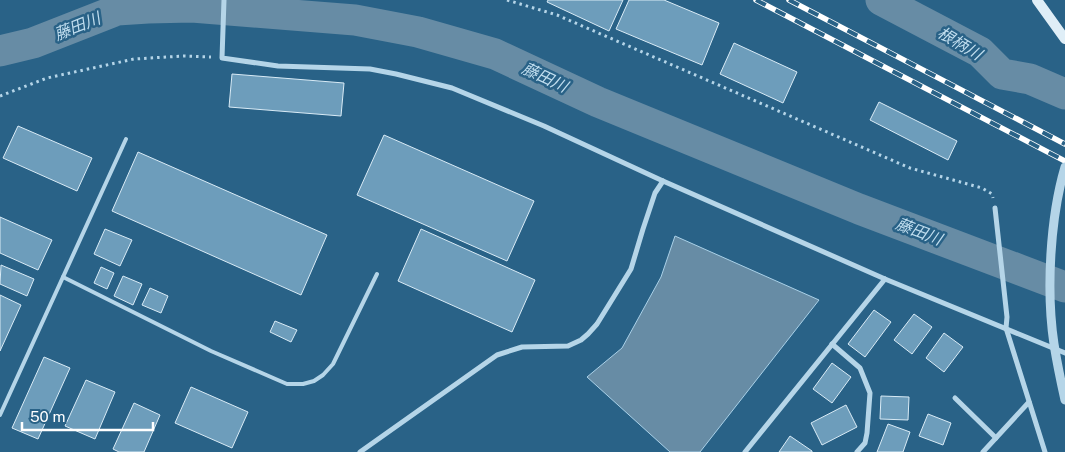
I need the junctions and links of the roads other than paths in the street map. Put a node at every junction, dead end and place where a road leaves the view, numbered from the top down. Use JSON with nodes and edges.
{"nodes":[{"id":1,"x":224,"y":0,"type":"edge"},
{"id":2,"x":1037,"y":0,"type":"edge"},
{"id":3,"x":1065,"y":39,"type":"edge"},
{"id":4,"x":126,"y":139,"type":"dead end"},
{"id":5,"x":1065,"y":167,"type":"edge"},
{"id":6,"x":663,"y":181,"type":"junction"},
{"id":7,"x":995,"y":208,"type":"road end"},
{"id":8,"x":377,"y":274,"type":"dead end"},
{"id":9,"x":63,"y":277,"type":"junction"},
{"id":10,"x":885,"y":279,"type":"junction"},
{"id":11,"x":1006,"y":328,"type":"junction"},
{"id":12,"x":832,"y":344,"type":"junction"},
{"id":13,"x":1065,"y":353,"type":"edge"},
{"id":14,"x":955,"y":398,"type":"dead end"},
{"id":15,"x":1065,"y":400,"type":"edge"},
{"id":16,"x":1029,"y":402,"type":"junction"},
{"id":17,"x":0,"y":415,"type":"edge"},
{"id":18,"x":996,"y":438,"type":"junction"},
{"id":19,"x":360,"y":452,"type":"edge"},
{"id":20,"x":745,"y":452,"type":"edge"},
{"id":21,"x":857,"y":452,"type":"edge"},
{"id":22,"x":983,"y":452,"type":"edge"},
{"id":23,"x":1045,"y":452,"type":"edge"}],
"edges":[{"from":1,"to":6,"type":"street"},
{"from":2,"to":3,"type":"main road"},
{"from":4,"to":9,"type":"lane"},
{"from":5,"to":15,"type":"street","bridge":true},
{"from":6,"to":10,"type":"street"},
{"from":6,"to":19,"type":"street"},
{"from":7,"to":11,"type":"street"},
{"from":8,"to":9,"type":"lane"},
{"from":9,"to":17,"type":"lane"},
{"from":10,"to":11,"type":"street"},
{"from":10,"to":12,"type":"street"},
{"from":11,"to":13,"type":"street"},
{"from":11,"to":16,"type":"street"},
{"from":12,"to":20,"type":"street"},
{"from":12,"to":21,"type":"street"},
{"from":14,"to":18,"type":"street"},
{"from":16,"to":18,"type":"street"},
{"from":16,"to":23,"type":"street"},
{"from":18,"to":22,"type":"street"}]}
